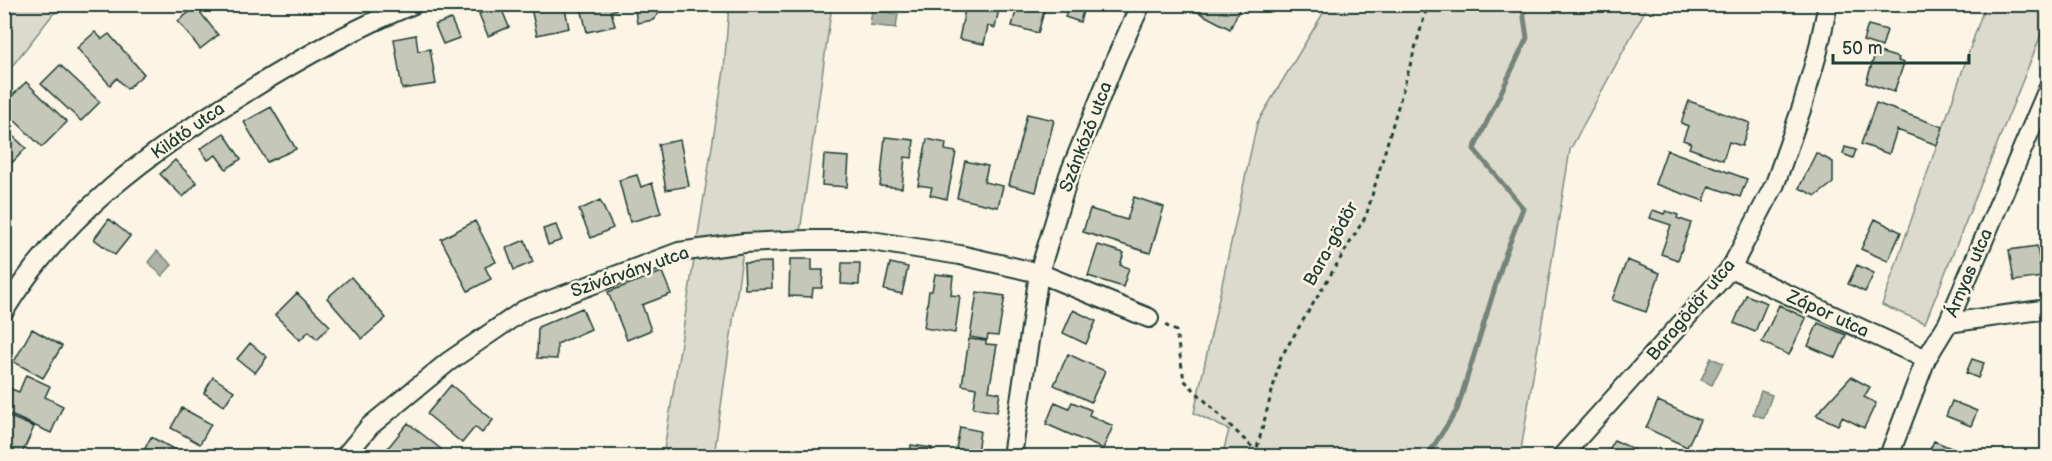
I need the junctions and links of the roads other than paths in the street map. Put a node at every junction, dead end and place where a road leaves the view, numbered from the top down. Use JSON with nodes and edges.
{"nodes":[{"id":1,"x":414,"y":4,"type":"edge"},
{"id":2,"x":1141,"y":4,"type":"edge"},
{"id":3,"x":1828,"y":4,"type":"edge"},
{"id":4,"x":2048,"y":89,"type":"edge"},
{"id":5,"x":1731,"y":268,"type":"junction"},
{"id":6,"x":1040,"y":273,"type":"junction"},
{"id":7,"x":2048,"y":309,"type":"edge"},
{"id":8,"x":4,"y":312,"type":"edge"},
{"id":9,"x":1149,"y":318,"type":"road end"},
{"id":10,"x":1948,"y":323,"type":"junction"},
{"id":11,"x":1926,"y":359,"type":"junction"},
{"id":12,"x":345,"y":456,"type":"edge"},
{"id":13,"x":1012,"y":456,"type":"edge"},
{"id":14,"x":1562,"y":456,"type":"edge"},
{"id":15,"x":1889,"y":456,"type":"edge"}],
"edges":[{"from":1,"to":8,"type":"street","name":"Kilátó utca"},
{"from":2,"to":6,"type":"street","name":"Szánkózó utca"},
{"from":3,"to":5,"type":"street","name":"Baragödör utca"},
{"from":4,"to":10,"type":"street","name":"Árnyas utca"},
{"from":5,"to":11,"type":"street","name":"Zápor utca"},
{"from":5,"to":14,"type":"street","name":"Baragödör utca"},
{"from":6,"to":9,"type":"street"},
{"from":6,"to":12,"type":"street","name":"Szivárvány utca"},
{"from":6,"to":13,"type":"street","name":"Szánkózó utca"},
{"from":7,"to":10,"type":"street"},
{"from":10,"to":11,"type":"street","name":"Árnyas utca"},
{"from":11,"to":15,"type":"street","name":"Árnyas utca"}]}
